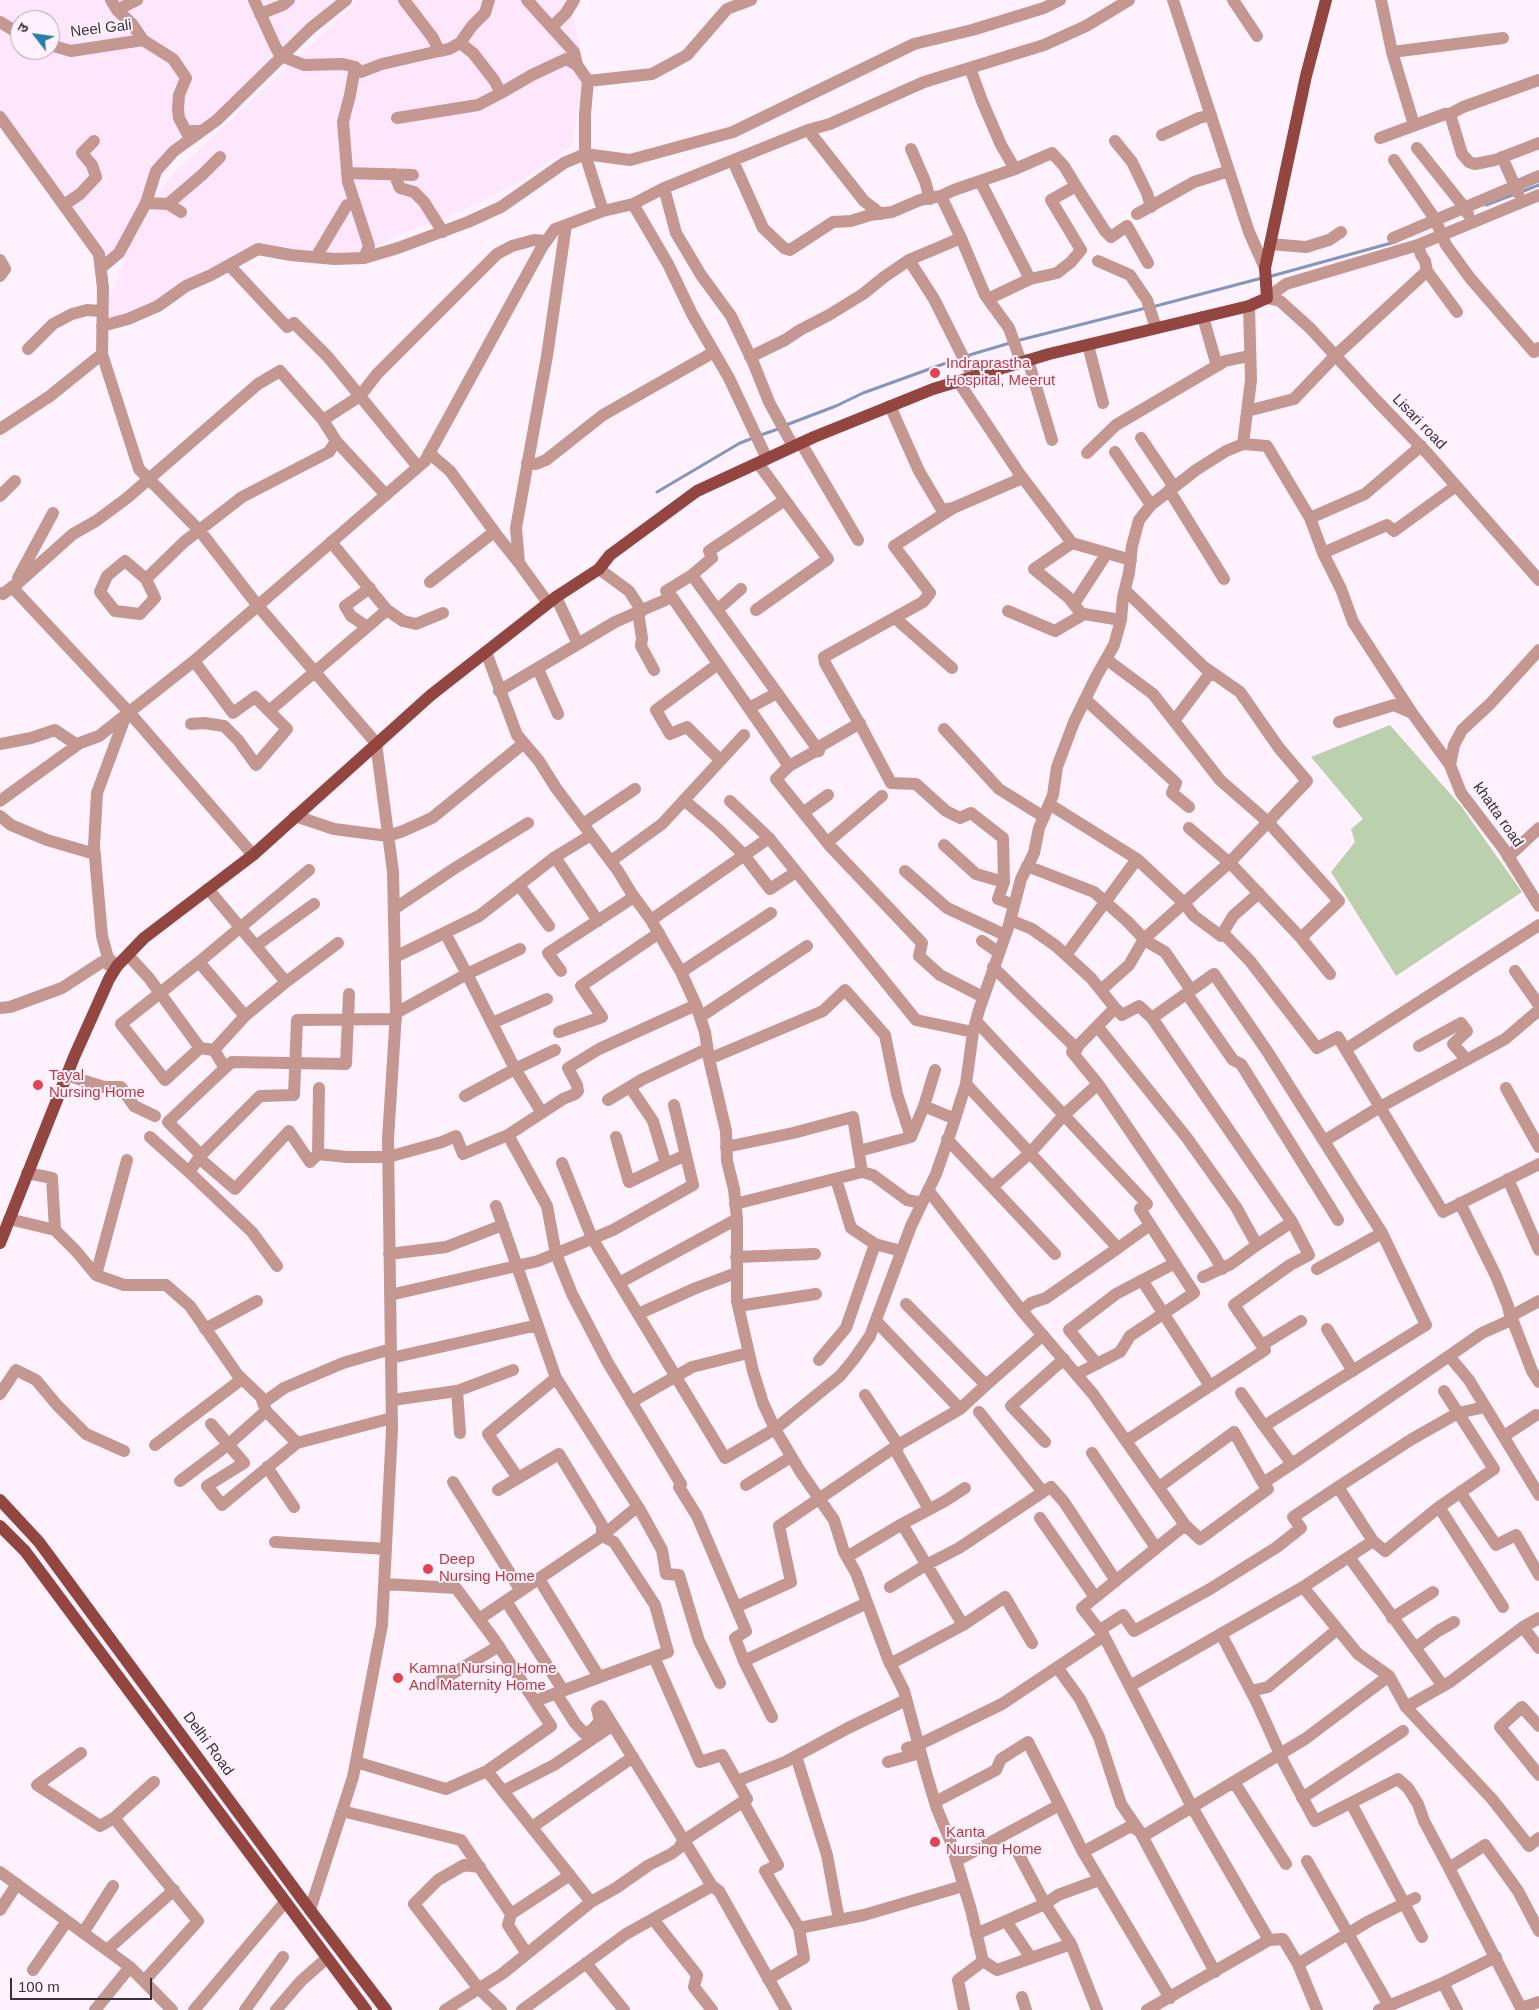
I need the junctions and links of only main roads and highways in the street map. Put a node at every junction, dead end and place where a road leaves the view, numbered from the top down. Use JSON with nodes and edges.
{"nodes":[{"id":1,"x":1326,"y":0,"type":"edge"},
{"id":2,"x":0,"y":1243,"type":"edge"},
{"id":3,"x":0,"y":1500,"type":"edge"},
{"id":4,"x":0,"y":1526,"type":"edge"},
{"id":5,"x":241,"y":1816,"type":"junction"},
{"id":6,"x":229,"y":1826,"type":"junction"},
{"id":7,"x":310,"y":1910,"type":"junction"},
{"id":8,"x":299,"y":1920,"type":"junction"},
{"id":9,"x":366,"y":2010,"type":"edge"},
{"id":10,"x":386,"y":2010,"type":"edge"}],
"edges":[{"from":1,"to":2,"type":"main road"},
{"from":3,"to":5,"type":"main road","name":"Delhi Road"},
{"from":4,"to":6,"type":"main road"},
{"from":5,"to":6,"type":"main road"},
{"from":5,"to":7,"type":"main road","name":"Delhi Road"},
{"from":6,"to":8,"type":"main road"},
{"from":7,"to":8,"type":"main road"},
{"from":7,"to":10,"type":"main road","name":"Delhi Road"},
{"from":8,"to":9,"type":"main road"}]}
